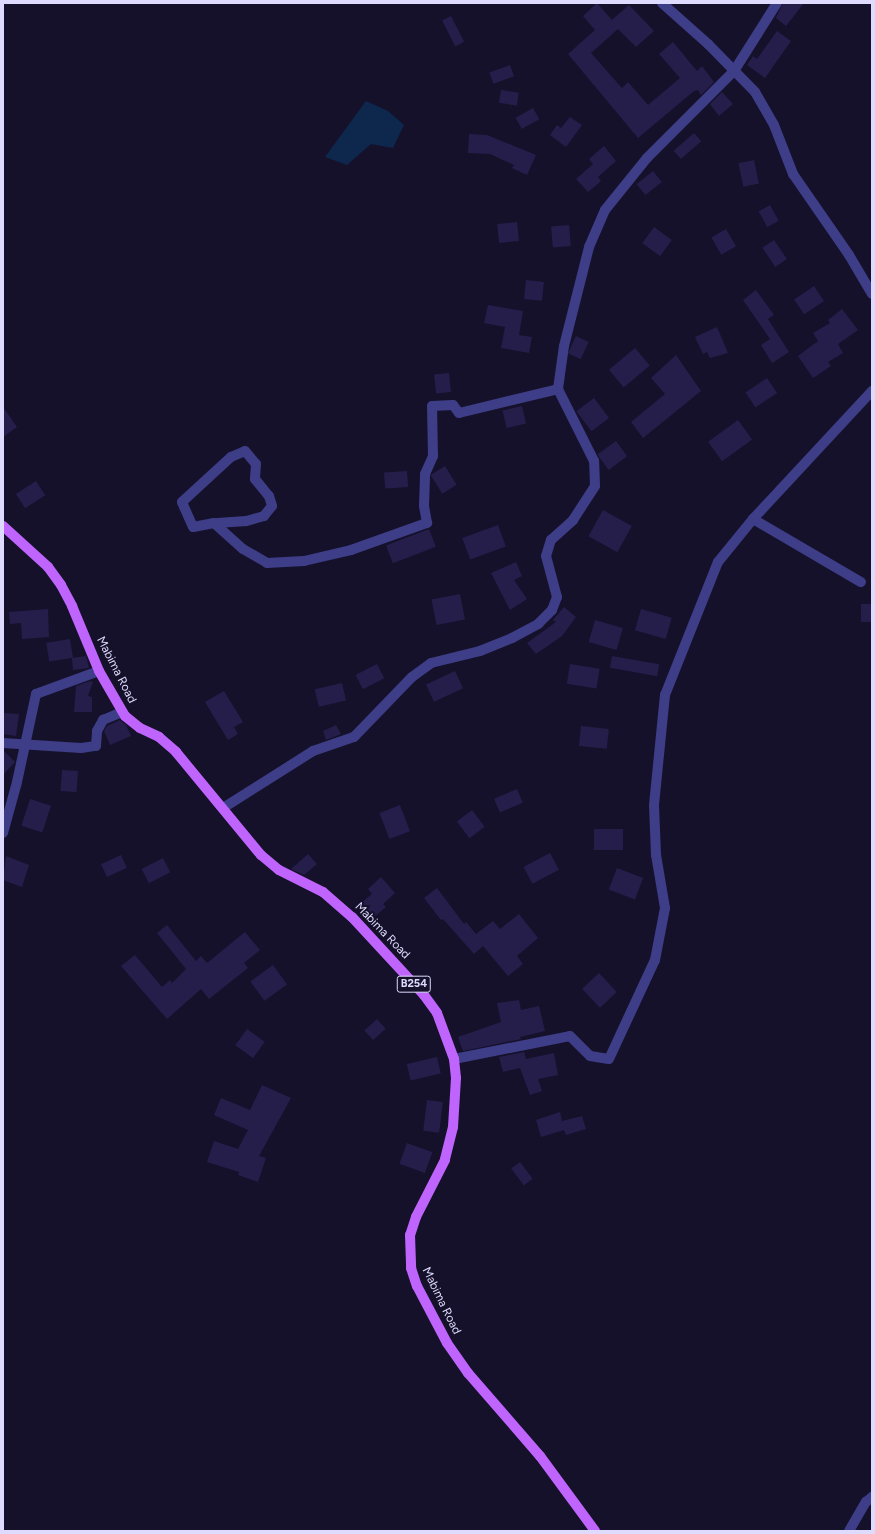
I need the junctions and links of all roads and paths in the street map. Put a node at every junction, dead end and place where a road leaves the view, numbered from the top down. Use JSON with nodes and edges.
{"nodes":[{"id":1,"x":662,"y":3,"type":"edge"},
{"id":2,"x":777,"y":3,"type":"edge"},
{"id":3,"x":734,"y":71,"type":"junction"},
{"id":4,"x":872,"y":294,"type":"edge"},
{"id":5,"x":558,"y":389,"type":"junction"},
{"id":6,"x":872,"y":391,"type":"edge"},
{"id":7,"x":753,"y":519,"type":"junction"},
{"id":8,"x":214,"y":523,"type":"junction"},
{"id":9,"x":3,"y":526,"type":"edge"},
{"id":10,"x":861,"y":582,"type":"dead end"},
{"id":11,"x":99,"y":671,"type":"junction"},
{"id":12,"x":122,"y":712,"type":"junction"},
{"id":13,"x":3,"y":743,"type":"edge"},
{"id":14,"x":26,"y":744,"type":"junction"},
{"id":15,"x":223,"y":808,"type":"junction"},
{"id":16,"x":3,"y":833,"type":"edge"},
{"id":17,"x":454,"y":1059,"type":"junction"},
{"id":18,"x":872,"y":1497,"type":"edge"},
{"id":19,"x":595,"y":1531,"type":"edge"},
{"id":20,"x":849,"y":1531,"type":"edge"}],
"edges":[{"from":1,"to":3,"type":"street"},
{"from":2,"to":3,"type":"street"},
{"from":3,"to":4,"type":"street"},
{"from":3,"to":5,"type":"street"},
{"from":5,"to":8,"type":"street"},
{"from":5,"to":15,"type":"street"},
{"from":6,"to":7,"type":"street"},
{"from":7,"to":10,"type":"street"},
{"from":7,"to":17,"type":"street"},
{"from":8,"to":8,"type":"street"},
{"from":9,"to":11,"type":"main road","name":"Mabima Road","number":"B254"},
{"from":11,"to":12,"type":"main road","name":"Mabima Road","number":"B254"},
{"from":11,"to":14,"type":"street"},
{"from":12,"to":14,"type":"street"},
{"from":12,"to":15,"type":"main road","name":"Mabima Road","number":"B254"},
{"from":13,"to":14,"type":"street"},
{"from":14,"to":16,"type":"street"},
{"from":15,"to":17,"type":"main road","name":"Mabima Road","number":"B254"},
{"from":17,"to":19,"type":"main road","name":"Mabima Road","number":"B254"},
{"from":18,"to":20,"type":"street"}]}
